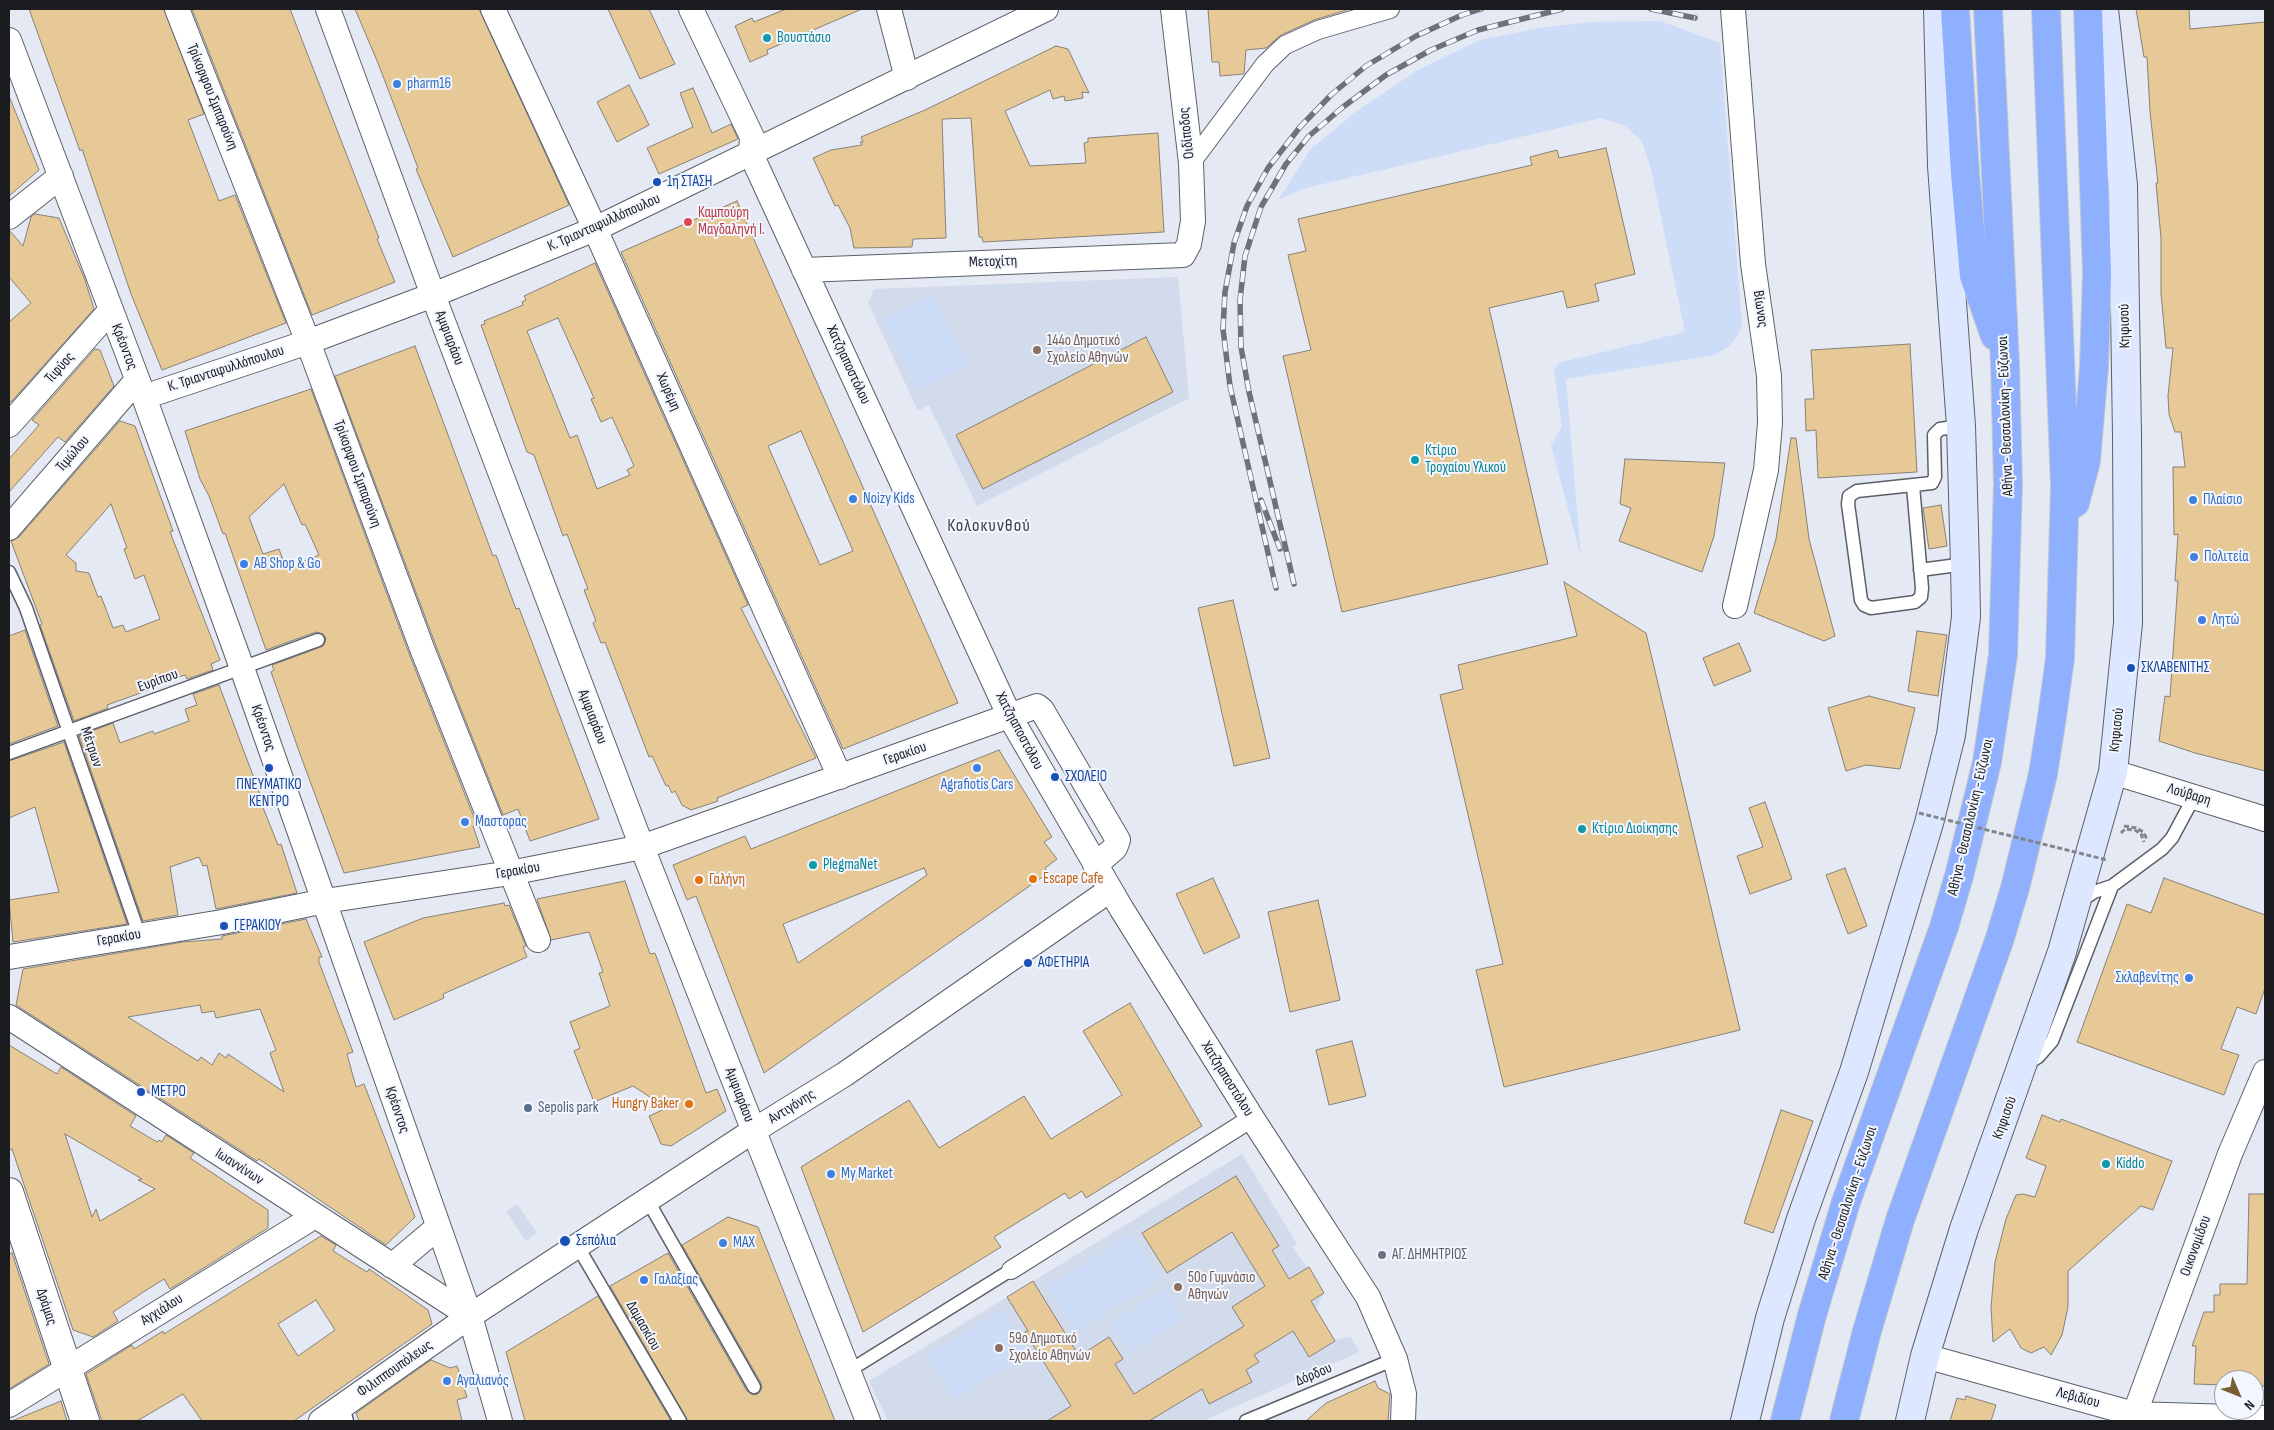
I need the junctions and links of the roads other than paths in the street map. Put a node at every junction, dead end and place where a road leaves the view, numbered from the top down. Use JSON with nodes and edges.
{"nodes":[{"id":1,"x":177,"y":9,"type":"edge"},
{"id":2,"x":328,"y":9,"type":"edge"},
{"id":3,"x":493,"y":9,"type":"edge"},
{"id":4,"x":691,"y":9,"type":"edge"},
{"id":5,"x":889,"y":9,"type":"edge"},
{"id":6,"x":1046,"y":9,"type":"edge"},
{"id":7,"x":1173,"y":9,"type":"edge"},
{"id":8,"x":1390,"y":9,"type":"edge"},
{"id":9,"x":1733,"y":9,"type":"edge"},
{"id":10,"x":1938,"y":9,"type":"edge"},
{"id":11,"x":1955,"y":9,"type":"edge"},
{"id":12,"x":1988,"y":9,"type":"edge"},
{"id":13,"x":2046,"y":9,"type":"edge"},
{"id":14,"x":2088,"y":9,"type":"edge"},
{"id":15,"x":2104,"y":9,"type":"edge"},
{"id":16,"x":1357,"y":14,"type":"edge"},
{"id":17,"x":9,"y":40,"type":"edge"},
{"id":18,"x":907,"y":78,"type":"junction"},
{"id":19,"x":751,"y":154,"type":"junction"},
{"id":20,"x":1191,"y":163,"type":"junction"},
{"id":21,"x":61,"y":176,"type":"junction"},
{"id":22,"x":9,"y":218,"type":"edge"},
{"id":23,"x":595,"y":229,"type":"junction"},
{"id":24,"x":1183,"y":254,"type":"joint"},
{"id":25,"x":804,"y":270,"type":"junction"},
{"id":26,"x":433,"y":295,"type":"junction"},
{"id":27,"x":110,"y":311,"type":"junction"},
{"id":28,"x":308,"y":342,"type":"junction"},
{"id":29,"x":2005,"y":364,"type":"junction"},
{"id":30,"x":140,"y":388,"type":"junction"},
{"id":31,"x":9,"y":425,"type":"edge"},
{"id":32,"x":1961,"y":426,"type":"junction"},
{"id":33,"x":1913,"y":486,"type":"junction"},
{"id":34,"x":9,"y":528,"type":"edge"},
{"id":35,"x":2063,"y":550,"type":"junction"},
{"id":36,"x":1965,"y":564,"type":"junction"},
{"id":37,"x":1920,"y":570,"type":"junction"},
{"id":38,"x":9,"y":572,"type":"edge"},
{"id":39,"x":1735,"y":606,"type":"dead end"},
{"id":40,"x":318,"y":640,"type":"dead end"},
{"id":41,"x":242,"y":668,"type":"junction"},
{"id":42,"x":1010,"y":717,"type":"junction"},
{"id":43,"x":68,"y":731,"type":"junction"},
{"id":44,"x":9,"y":753,"type":"edge"},
{"id":45,"x":2113,"y":772,"type":"junction"},
{"id":46,"x":840,"y":777,"type":"junction"},
{"id":47,"x":2194,"y":797,"type":"junction"},
{"id":48,"x":2265,"y":819,"type":"edge"},
{"id":49,"x":642,"y":847,"type":"junction"},
{"id":50,"x":1095,"y":865,"type":"junction"},
{"id":51,"x":510,"y":873,"type":"junction"},
{"id":52,"x":2112,"y":886,"type":"junction"},
{"id":53,"x":1110,"y":890,"type":"junction"},
{"id":54,"x":325,"y":901,"type":"junction"},
{"id":55,"x":2076,"y":905,"type":"junction"},
{"id":56,"x":139,"y":934,"type":"junction"},
{"id":57,"x":538,"y":940,"type":"dead end"},
{"id":58,"x":9,"y":957,"type":"edge"},
{"id":59,"x":9,"y":1017,"type":"edge"},
{"id":60,"x":2023,"y":1066,"type":"junction"},
{"id":61,"x":2265,"y":1074,"type":"edge"},
{"id":62,"x":1252,"y":1118,"type":"junction"},
{"id":63,"x":753,"y":1131,"type":"junction"},
{"id":64,"x":9,"y":1192,"type":"edge"},
{"id":65,"x":648,"y":1201,"type":"junction"},
{"id":66,"x":314,"y":1216,"type":"junction"},
{"id":67,"x":437,"y":1228,"type":"junction"},
{"id":68,"x":578,"y":1246,"type":"junction"},
{"id":69,"x":392,"y":1266,"type":"junction"},
{"id":70,"x":1011,"y":1270,"type":"joint"},
{"id":71,"x":470,"y":1316,"type":"junction"},
{"id":72,"x":1925,"y":1356,"type":"junction"},
{"id":73,"x":1395,"y":1359,"type":"junction"},
{"id":74,"x":66,"y":1369,"type":"junction"},
{"id":75,"x":847,"y":1372,"type":"junction"},
{"id":76,"x":754,"y":1387,"type":"dead end"},
{"id":77,"x":1851,"y":1389,"type":"junction"},
{"id":78,"x":9,"y":1405,"type":"edge"},
{"id":79,"x":345,"y":1414,"type":"edge"},
{"id":80,"x":2133,"y":1417,"type":"edge"},
{"id":81,"x":2214,"y":1418,"type":"edge"},
{"id":82,"x":84,"y":1421,"type":"edge"},
{"id":83,"x":321,"y":1421,"type":"edge"},
{"id":84,"x":500,"y":1421,"type":"edge"},
{"id":85,"x":680,"y":1421,"type":"edge"},
{"id":86,"x":868,"y":1421,"type":"edge"},
{"id":87,"x":1246,"y":1421,"type":"edge"},
{"id":88,"x":1403,"y":1421,"type":"edge"},
{"id":89,"x":1745,"y":1421,"type":"edge"},
{"id":90,"x":1785,"y":1421,"type":"edge"},
{"id":91,"x":1844,"y":1421,"type":"edge"},
{"id":92,"x":1853,"y":1421,"type":"edge"},
{"id":93,"x":1910,"y":1421,"type":"edge"}],
"edges":[{"from":1,"to":28,"type":"street","name":"Τρίκορφου Σμπαρούνη"},
{"from":2,"to":26,"type":"street","name":"Αμφιαράου"},
{"from":3,"to":23,"type":"street","name":"Χωρέμη"},
{"from":4,"to":19,"type":"street","name":"Χατζηαποστόλου"},
{"from":5,"to":18,"type":"street"},
{"from":6,"to":18,"type":"street","name":"Κ. Τριανταφυλλόπουλου"},
{"from":7,"to":20,"type":"street","name":"Οιδίποδος"},
{"from":8,"to":16,"type":"street"},
{"from":9,"to":39,"type":"street","name":"Βίωνος"},
{"from":10,"to":32,"type":"main road"},
{"from":11,"to":29,"type":"highway"},
{"from":12,"to":29,"type":"highway","name":"Αθήνα - Θεσσαλονίκη - Εύζωνοι"},
{"from":13,"to":35,"type":"highway"},
{"from":14,"to":35,"type":"highway"},
{"from":15,"to":45,"type":"main road","name":"Κηφισού"},
{"from":16,"to":20,"type":"street"},
{"from":17,"to":21,"type":"street","name":"Κρέοντος"},
{"from":18,"to":19,"type":"street","name":"Κ. Τριανταφυλλόπουλου"},
{"from":19,"to":23,"type":"street","name":"Κ. Τριανταφυλλόπουλου"},
{"from":19,"to":25,"type":"street","name":"Χατζηαποστόλου"},
{"from":20,"to":24,"type":"street","name":"Οιδίποδος"},
{"from":21,"to":22,"type":"street"},
{"from":21,"to":27,"type":"street","name":"Κρέοντος"},
{"from":23,"to":26,"type":"street","name":"Κ. Τριανταφυλλόπουλου"},
{"from":23,"to":46,"type":"street","name":"Χωρέμη"},
{"from":24,"to":25,"type":"street","name":"Μετοχίτη"},
{"from":25,"to":42,"type":"street","name":"Χατζηαποστόλου"},
{"from":26,"to":28,"type":"street","name":"Κ. Τριανταφυλλόπουλου"},
{"from":26,"to":49,"type":"street","name":"Αμφιαράου"},
{"from":27,"to":30,"type":"street","name":"Κρέοντος"},
{"from":27,"to":31,"type":"street","name":"Τιφύος"},
{"from":28,"to":30,"type":"street","name":"Κ. Τριανταφυλλόπουλου"},
{"from":28,"to":51,"type":"street","name":"Τρίκορφου Σμπαρούνη"},
{"from":29,"to":90,"type":"highway","name":"Αθήνα - Θεσσαλονίκη - Εύζωνοι"},
{"from":30,"to":34,"type":"street","name":"Τιμώλου"},
{"from":30,"to":41,"type":"street","name":"Κρέοντος"},
{"from":32,"to":33,"type":"lane"},
{"from":32,"to":36,"type":"main road"},
{"from":33,"to":37,"type":"lane"},
{"from":33,"to":37,"type":"lane"},
{"from":35,"to":77,"type":"highway"},
{"from":36,"to":37,"type":"lane"},
{"from":36,"to":89,"type":"main road"},
{"from":38,"to":43,"type":"lane","name":"Μέτρων"},
{"from":40,"to":41,"type":"lane","name":"Ευρίπου"},
{"from":41,"to":43,"type":"lane","name":"Ευρίπου"},
{"from":41,"to":54,"type":"street","name":"Κρέοντος"},
{"from":42,"to":46,"type":"street","name":"Γερακίου"},
{"from":42,"to":50,"type":"street","name":"Χατζηαποστόλου"},
{"from":42,"to":50,"type":"street","name":"Γερακίου"},
{"from":43,"to":44,"type":"lane","name":"Ευρίπου"},
{"from":43,"to":56,"type":"lane","name":"Μέτρων"},
{"from":45,"to":47,"type":"street","name":"Λούβαρη"},
{"from":45,"to":55,"type":"main road","name":"Κηφισού"},
{"from":46,"to":49,"type":"street","name":"Γερακίου"},
{"from":47,"to":48,"type":"street","name":"Λούβαρη"},
{"from":47,"to":52,"type":"lane"},
{"from":49,"to":51,"type":"street","name":"Γερακίου"},
{"from":49,"to":63,"type":"street","name":"Αμφιαράου"},
{"from":50,"to":53,"type":"street","name":"Χατζηαποστόλου"},
{"from":51,"to":54,"type":"street","name":"Γερακίου"},
{"from":51,"to":57,"type":"street","name":"Τρίκορφου Σμπαρούνη"},
{"from":52,"to":55,"type":"lane"},
{"from":52,"to":60,"type":"lane"},
{"from":53,"to":62,"type":"street","name":"Χατζηαποστόλου"},
{"from":53,"to":63,"type":"street","name":"Αντιγόνης"},
{"from":54,"to":56,"type":"street","name":"Γερακίου"},
{"from":54,"to":67,"type":"street","name":"Κρέοντος"},
{"from":55,"to":60,"type":"main road","name":"Κηφισού"},
{"from":56,"to":58,"type":"street","name":"Γερακίου"},
{"from":59,"to":66,"type":"street","name":"Ιωαννίνων"},
{"from":60,"to":72,"type":"main road","name":"Κηφισού"},
{"from":61,"to":80,"type":"street","name":"Οικονομίδου"},
{"from":62,"to":70,"type":"street"},
{"from":62,"to":73,"type":"street","name":"Χατζηαποστόλου"},
{"from":63,"to":65,"type":"street","name":"Αντιγόνης"},
{"from":63,"to":75,"type":"street","name":"Αμφιαράου"},
{"from":64,"to":74,"type":"street","name":"Δράμας"},
{"from":65,"to":68,"type":"street","name":"Αντιγόνης"},
{"from":65,"to":76,"type":"lane"},
{"from":66,"to":69,"type":"street","name":"Ιωαννίνων"},
{"from":66,"to":74,"type":"street","name":"Αγχιάλου"},
{"from":67,"to":69,"type":"street"},
{"from":67,"to":71,"type":"street","name":"Κρέοντος"},
{"from":68,"to":71,"type":"street","name":"Αντιγόνης"},
{"from":68,"to":85,"type":"lane","name":"Δαμασκίου"},
{"from":69,"to":71,"type":"street","name":"Ιωαννίνων"},
{"from":70,"to":75,"type":"lane"},
{"from":71,"to":79,"type":"street","name":"Φιλιππουπόλεως"},
{"from":71,"to":84,"type":"street","name":"Κρέοντος"},
{"from":72,"to":80,"type":"street","name":"Λεβιδίου"},
{"from":72,"to":93,"type":"main road","name":"Κηφισού"},
{"from":73,"to":87,"type":"lane","name":"Δόρδου"},
{"from":73,"to":88,"type":"street","name":"Χατζηαποστόλου"},
{"from":74,"to":78,"type":"street","name":"Αγχιάλου"},
{"from":74,"to":82,"type":"street","name":"Δράμας"},
{"from":75,"to":86,"type":"street","name":"Αμφιαράου"},
{"from":77,"to":91,"type":"highway"},
{"from":77,"to":92,"type":"highway"},
{"from":79,"to":83,"type":"street","name":"Φιλιππουπόλεως"},
{"from":80,"to":81,"type":"street","name":"Λεβιδίου"}]}
